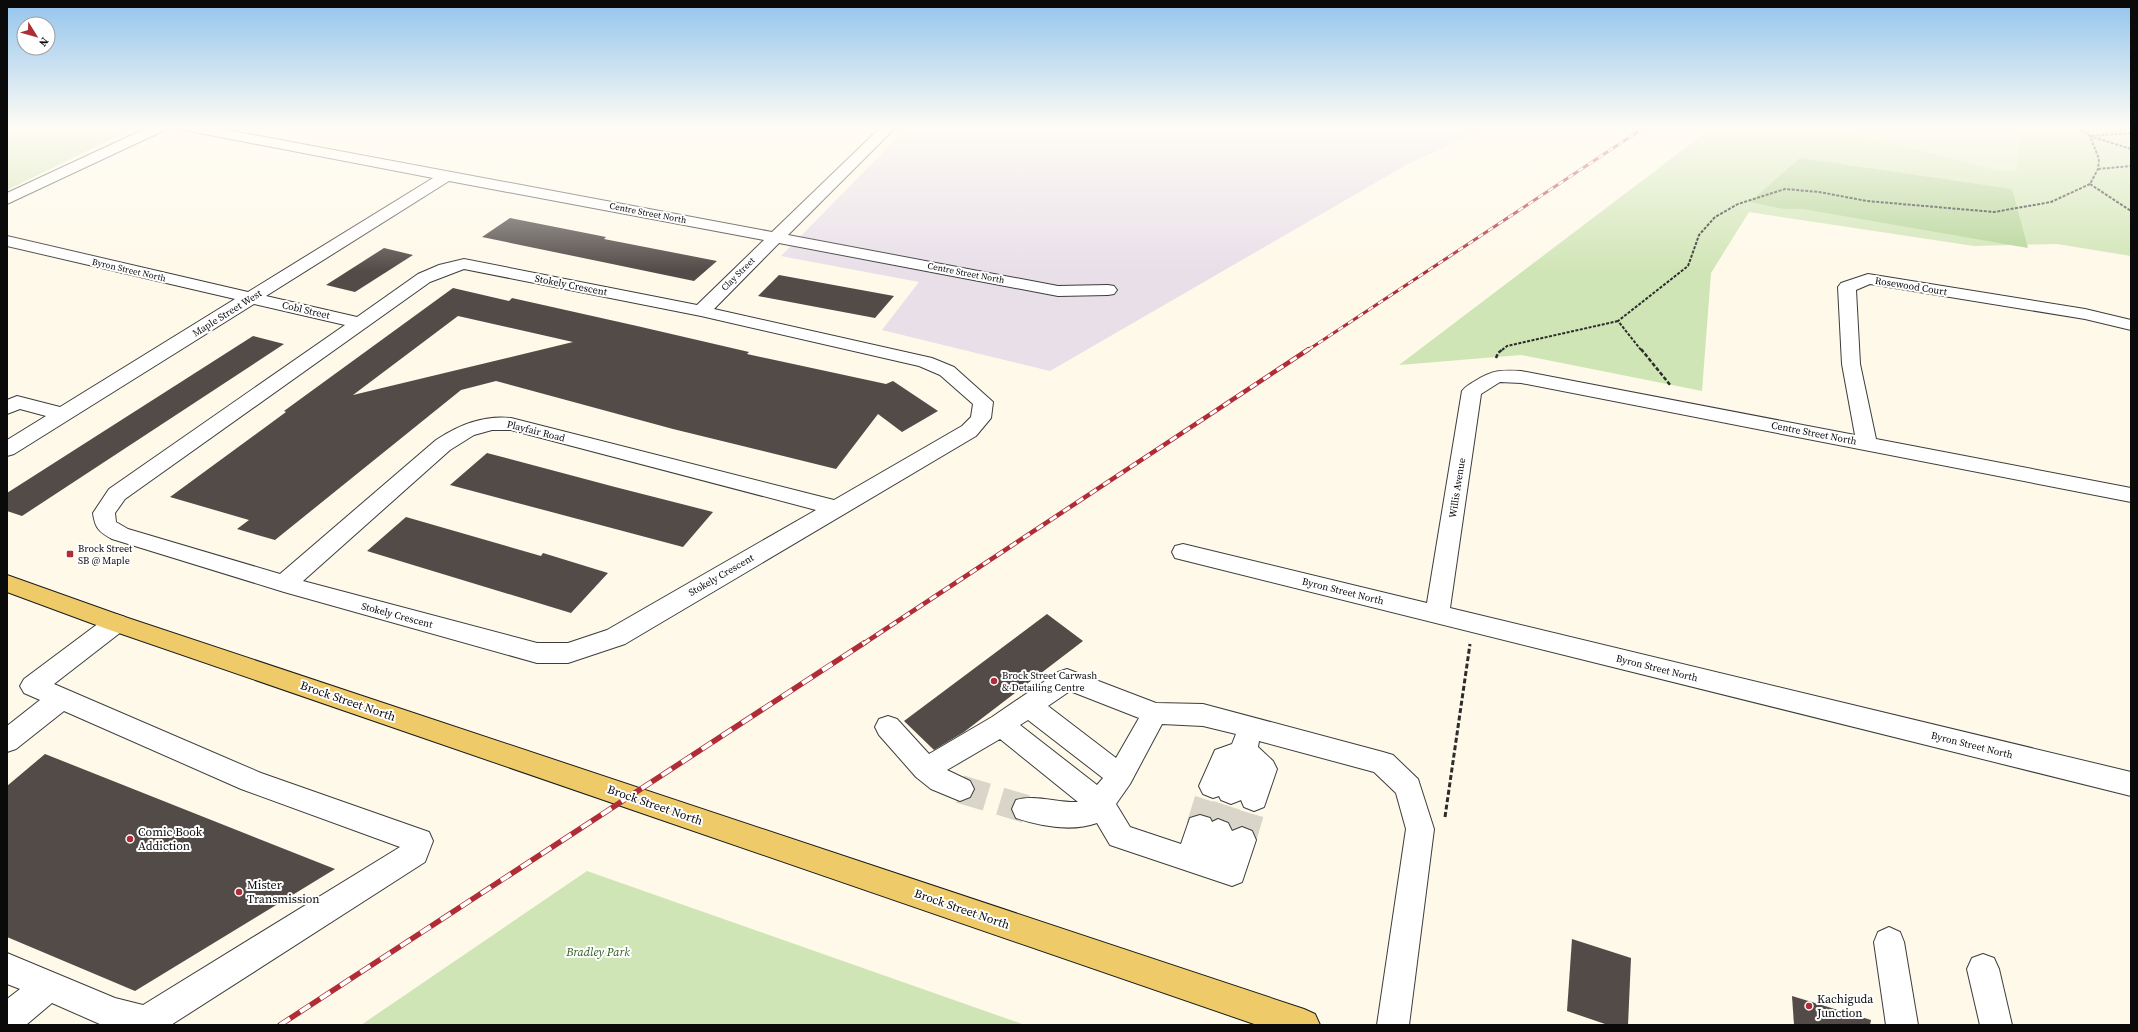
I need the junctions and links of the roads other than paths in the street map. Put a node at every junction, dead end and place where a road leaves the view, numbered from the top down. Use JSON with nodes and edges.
{"nodes":[{"id":1,"x":56,"y":175,"type":"edge"},
{"id":2,"x":448,"y":175,"type":"joint"},
{"id":3,"x":839,"y":175,"type":"edge"},
{"id":4,"x":7,"y":198,"type":"edge"},
{"id":5,"x":775,"y":237,"type":"junction"},
{"id":6,"x":7,"y":241,"type":"edge"},
{"id":7,"x":1108,"y":290,"type":"dead end"},
{"id":8,"x":252,"y":298,"type":"junction"},
{"id":9,"x":701,"y":311,"type":"junction"},
{"id":10,"x":360,"y":323,"type":"junction"},
{"id":11,"x":2131,"y":325,"type":"edge"},
{"id":12,"x":1496,"y":368,"type":"joint"},
{"id":13,"x":10,"y":403,"type":"edge"},
{"id":14,"x":63,"y":414,"type":"junction"},
{"id":15,"x":1867,"y":444,"type":"junction"},
{"id":16,"x":7,"y":449,"type":"edge"},
{"id":17,"x":2131,"y":495,"type":"edge"},
{"id":18,"x":836,"y":508,"type":"junction"},
{"id":19,"x":1183,"y":552,"type":"dead end"},
{"id":20,"x":7,"y":582,"type":"edge"},
{"id":21,"x":284,"y":584,"type":"junction"},
{"id":22,"x":1437,"y":614,"type":"junction"},
{"id":23,"x":116,"y":623,"type":"junction"},
{"id":24,"x":61,"y":698,"type":"junction"},
{"id":25,"x":1028,"y":705,"type":"junction"},
{"id":26,"x":1155,"y":713,"type":"junction"},
{"id":27,"x":1001,"y":725,"type":"junction"},
{"id":28,"x":888,"y":727,"type":"dead end"},
{"id":29,"x":1247,"y":739,"type":"junction"},
{"id":30,"x":7,"y":741,"type":"edge"},
{"id":31,"x":926,"y":769,"type":"junction"},
{"id":32,"x":1120,"y":776,"type":"junction"},
{"id":33,"x":2131,"y":784,"type":"edge"},
{"id":34,"x":960,"y":789,"type":"tunnel mouth"},
{"id":35,"x":1100,"y":804,"type":"junction"},
{"id":36,"x":1026,"y":808,"type":"tunnel mouth"},
{"id":37,"x":1199,"y":863,"type":"junction"},
{"id":38,"x":1889,"y":942,"type":"dead end"},
{"id":39,"x":7,"y":968,"type":"edge"},
{"id":40,"x":1983,"y":969,"type":"dead end"},
{"id":41,"x":48,"y":986,"type":"junction"},
{"id":42,"x":7,"y":1020,"type":"edge"},
{"id":43,"x":1304,"y":1025,"type":"edge"},
{"id":44,"x":1393,"y":1025,"type":"edge"},
{"id":45,"x":1902,"y":1025,"type":"edge"},
{"id":46,"x":1996,"y":1025,"type":"edge"}],
"edges":[{"from":1,"to":4,"type":"street"},
{"from":2,"to":5,"type":"street","name":"Centre Street North"},
{"from":2,"to":8,"type":"street","name":"Maple Street West"},
{"from":3,"to":5,"type":"street","name":"Clay Street"},
{"from":5,"to":7,"type":"street","name":"Centre Street North"},
{"from":5,"to":9,"type":"street","name":"Clay Street"},
{"from":6,"to":8,"type":"street","name":"Byron Street North"},
{"from":8,"to":10,"type":"street","name":"Cobl Street"},
{"from":8,"to":14,"type":"street","name":"Maple Street West"},
{"from":9,"to":10,"type":"street","name":"Stokely Crescent"},
{"from":9,"to":18,"type":"street","name":"Stokely Crescent"},
{"from":10,"to":21,"type":"street","name":"Stokely Crescent"},
{"from":11,"to":15,"type":"street","name":"Rosewood Court"},
{"from":12,"to":15,"type":"street","name":"Centre Street North"},
{"from":12,"to":22,"type":"street","name":"Willis Avenue"},
{"from":13,"to":14,"type":"street"},
{"from":14,"to":16,"type":"street","name":"Maple Street West"},
{"from":15,"to":17,"type":"street","name":"Centre Street North"},
{"from":18,"to":21,"type":"street","name":"Stokely Crescent"},
{"from":18,"to":21,"type":"street","name":"Playfair Road"},
{"from":19,"to":22,"type":"street","name":"Byron Street North"},
{"from":20,"to":23,"type":"main road","name":"Brock Street North"},
{"from":22,"to":33,"type":"street","name":"Byron Street North"},
{"from":23,"to":24,"type":"street"},
{"from":23,"to":43,"type":"main road","name":"Brock Street North"},
{"from":24,"to":30,"type":"street"},
{"from":24,"to":41,"type":"street"},
{"from":25,"to":26,"type":"street"},
{"from":25,"to":27,"type":"street"},
{"from":25,"to":32,"type":"street"},
{"from":26,"to":29,"type":"street"},
{"from":26,"to":32,"type":"street"},
{"from":27,"to":31,"type":"street"},
{"from":27,"to":35,"type":"street"},
{"from":28,"to":31,"type":"street"},
{"from":29,"to":29,"type":"street"},
{"from":29,"to":44,"type":"street"},
{"from":31,"to":34,"type":"street"},
{"from":32,"to":35,"type":"street"},
{"from":35,"to":36,"type":"street"},
{"from":35,"to":37,"type":"street"},
{"from":37,"to":37,"type":"street"},
{"from":38,"to":45,"type":"street"},
{"from":39,"to":41,"type":"street"},
{"from":40,"to":46,"type":"street"},
{"from":41,"to":42,"type":"street"}]}
